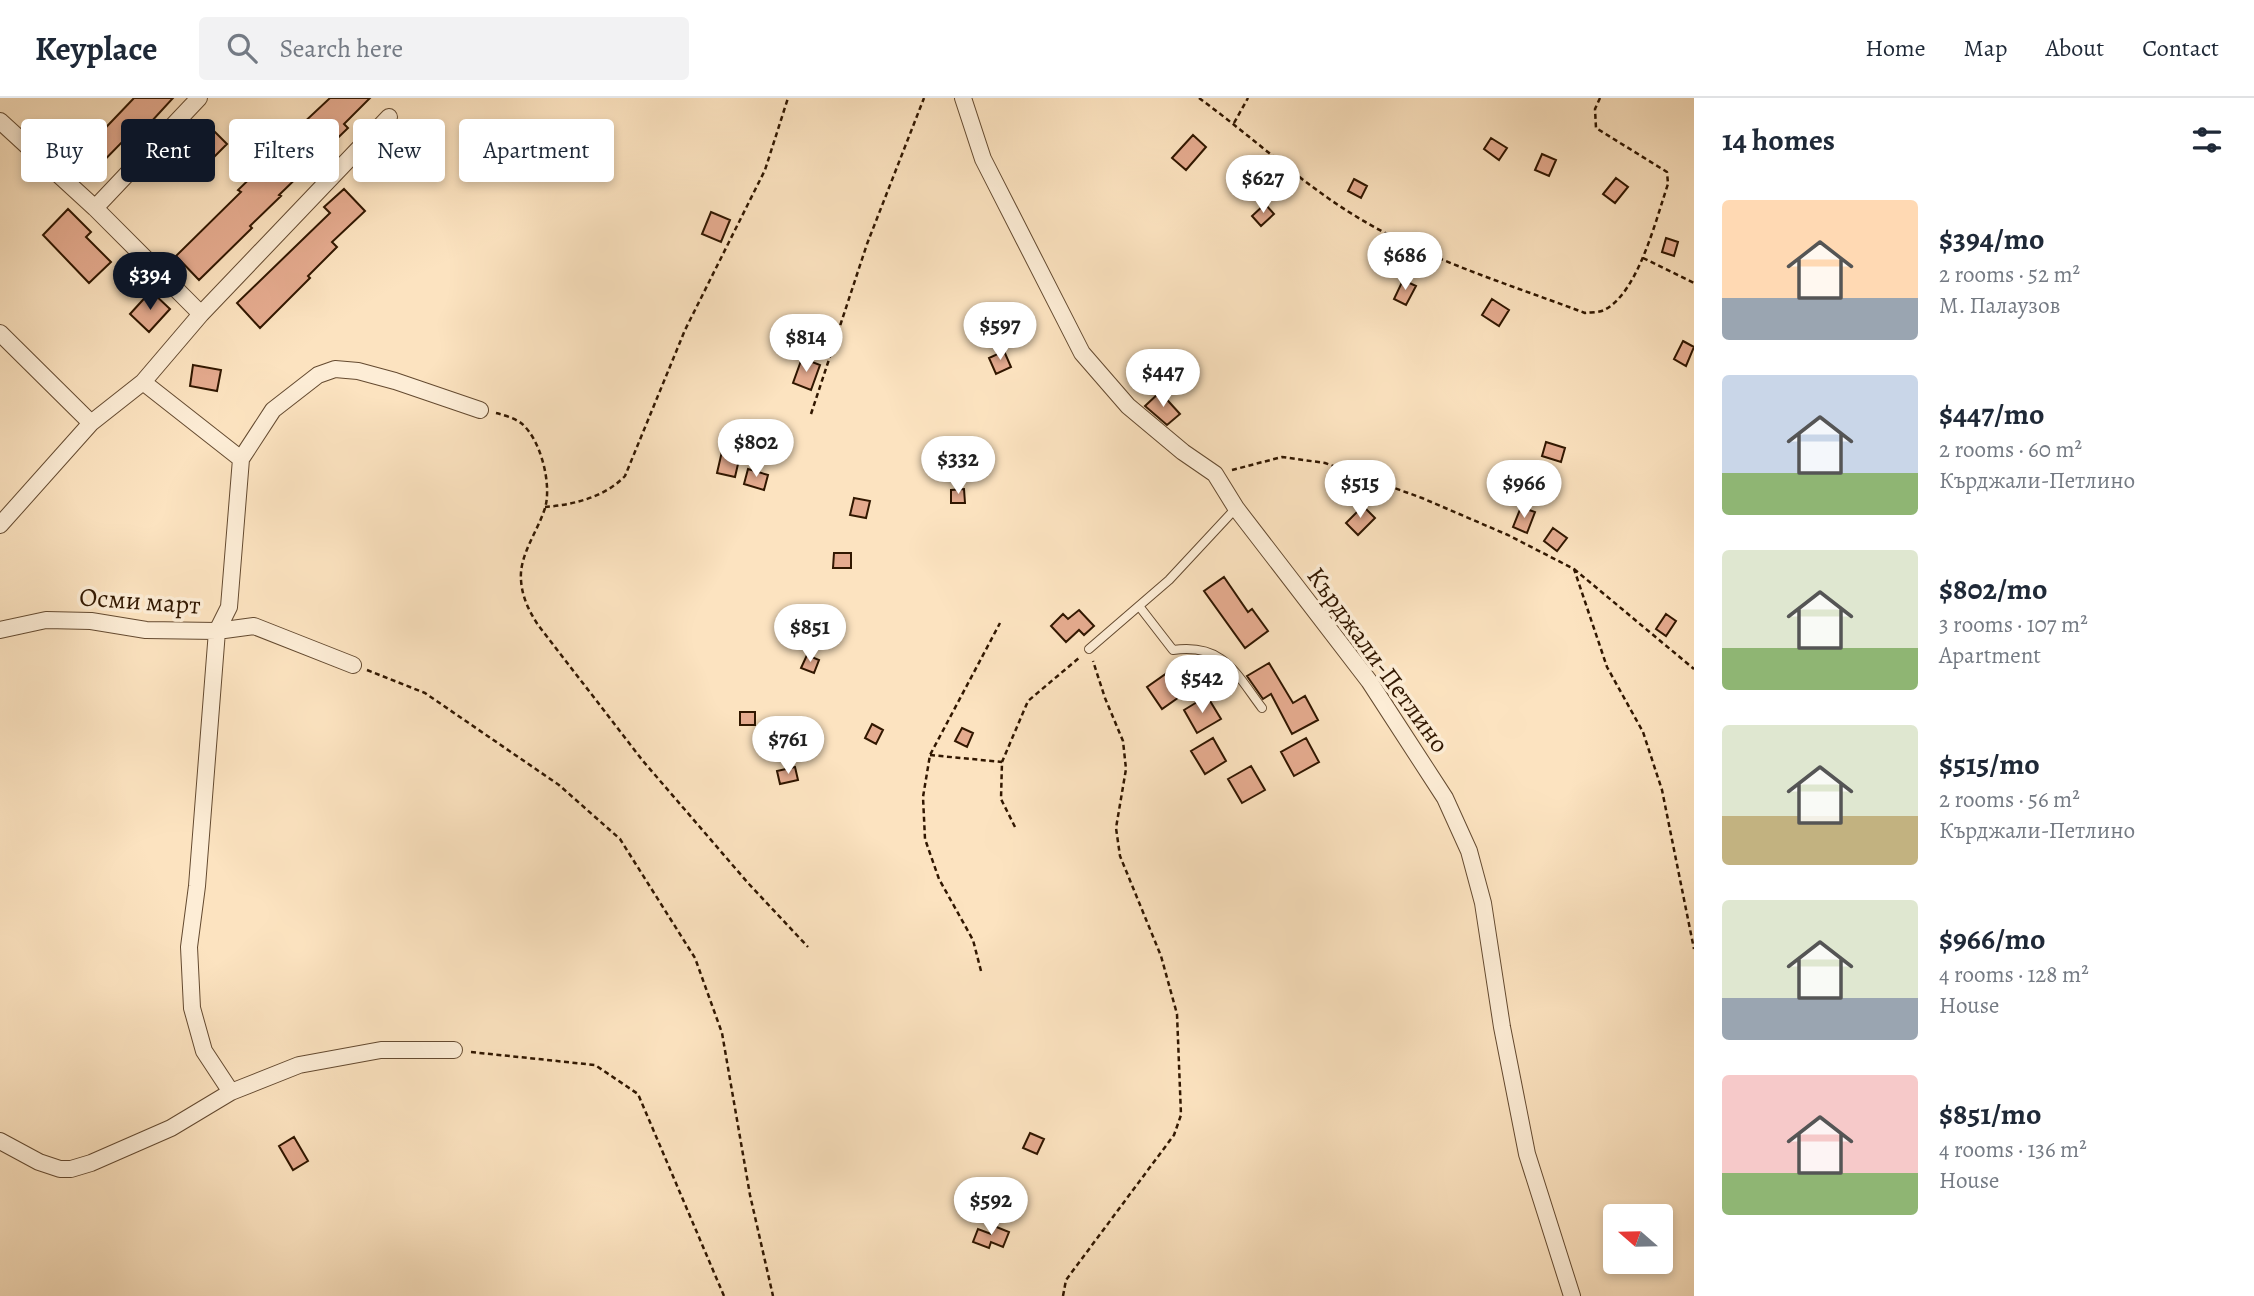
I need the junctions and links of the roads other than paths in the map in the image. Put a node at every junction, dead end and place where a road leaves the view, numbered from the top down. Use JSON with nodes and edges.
{"nodes":[{"id":1,"x":199,"y":98,"type":"edge"},
{"id":2,"x":963,"y":98,"type":"edge"},
{"id":3,"x":389,"y":117,"type":"dead end"},
{"id":4,"x":0,"y":121,"type":"edge"},
{"id":5,"x":95,"y":208,"type":"junction"},
{"id":6,"x":201,"y":314,"type":"junction"},
{"id":7,"x":0,"y":332,"type":"edge"},
{"id":8,"x":143,"y":382,"type":"junction"},
{"id":9,"x":480,"y":410,"type":"road end"},
{"id":10,"x":91,"y":423,"type":"junction"},
{"id":11,"x":241,"y":459,"type":"junction"},
{"id":12,"x":1236,"y":508,"type":"junction"},
{"id":13,"x":0,"y":525,"type":"edge"},
{"id":14,"x":1139,"y":606,"type":"junction"},
{"id":15,"x":0,"y":630,"type":"edge"},
{"id":16,"x":217,"y":631,"type":"junction"},
{"id":17,"x":1089,"y":649,"type":"road end"},
{"id":18,"x":353,"y":665,"type":"road end"},
{"id":19,"x":1262,"y":708,"type":"dead end"},
{"id":20,"x":454,"y":1050,"type":"road end"},
{"id":21,"x":231,"y":1092,"type":"junction"},
{"id":22,"x":0,"y":1141,"type":"edge"},
{"id":23,"x":1572,"y":1296,"type":"edge"}],
"edges":[{"from":1,"to":5,"type":"street"},
{"from":2,"to":12,"type":"street","name":"Кърджали-Петлино"},
{"from":3,"to":6,"type":"street"},
{"from":4,"to":5,"type":"street"},
{"from":5,"to":6,"type":"street"},
{"from":6,"to":8,"type":"street"},
{"from":7,"to":10,"type":"street"},
{"from":8,"to":10,"type":"street"},
{"from":8,"to":11,"type":"street"},
{"from":9,"to":11,"type":"street"},
{"from":10,"to":13,"type":"street"},
{"from":11,"to":16,"type":"street"},
{"from":12,"to":14,"type":"lane"},
{"from":12,"to":23,"type":"street","name":"Кърджали-Петлино"},
{"from":14,"to":17,"type":"lane"},
{"from":14,"to":19,"type":"lane"},
{"from":15,"to":16,"type":"street","name":"Осми март"},
{"from":16,"to":18,"type":"street","name":"Осми март"},
{"from":16,"to":21,"type":"street"},
{"from":20,"to":21,"type":"street"},
{"from":21,"to":22,"type":"street"}]}
